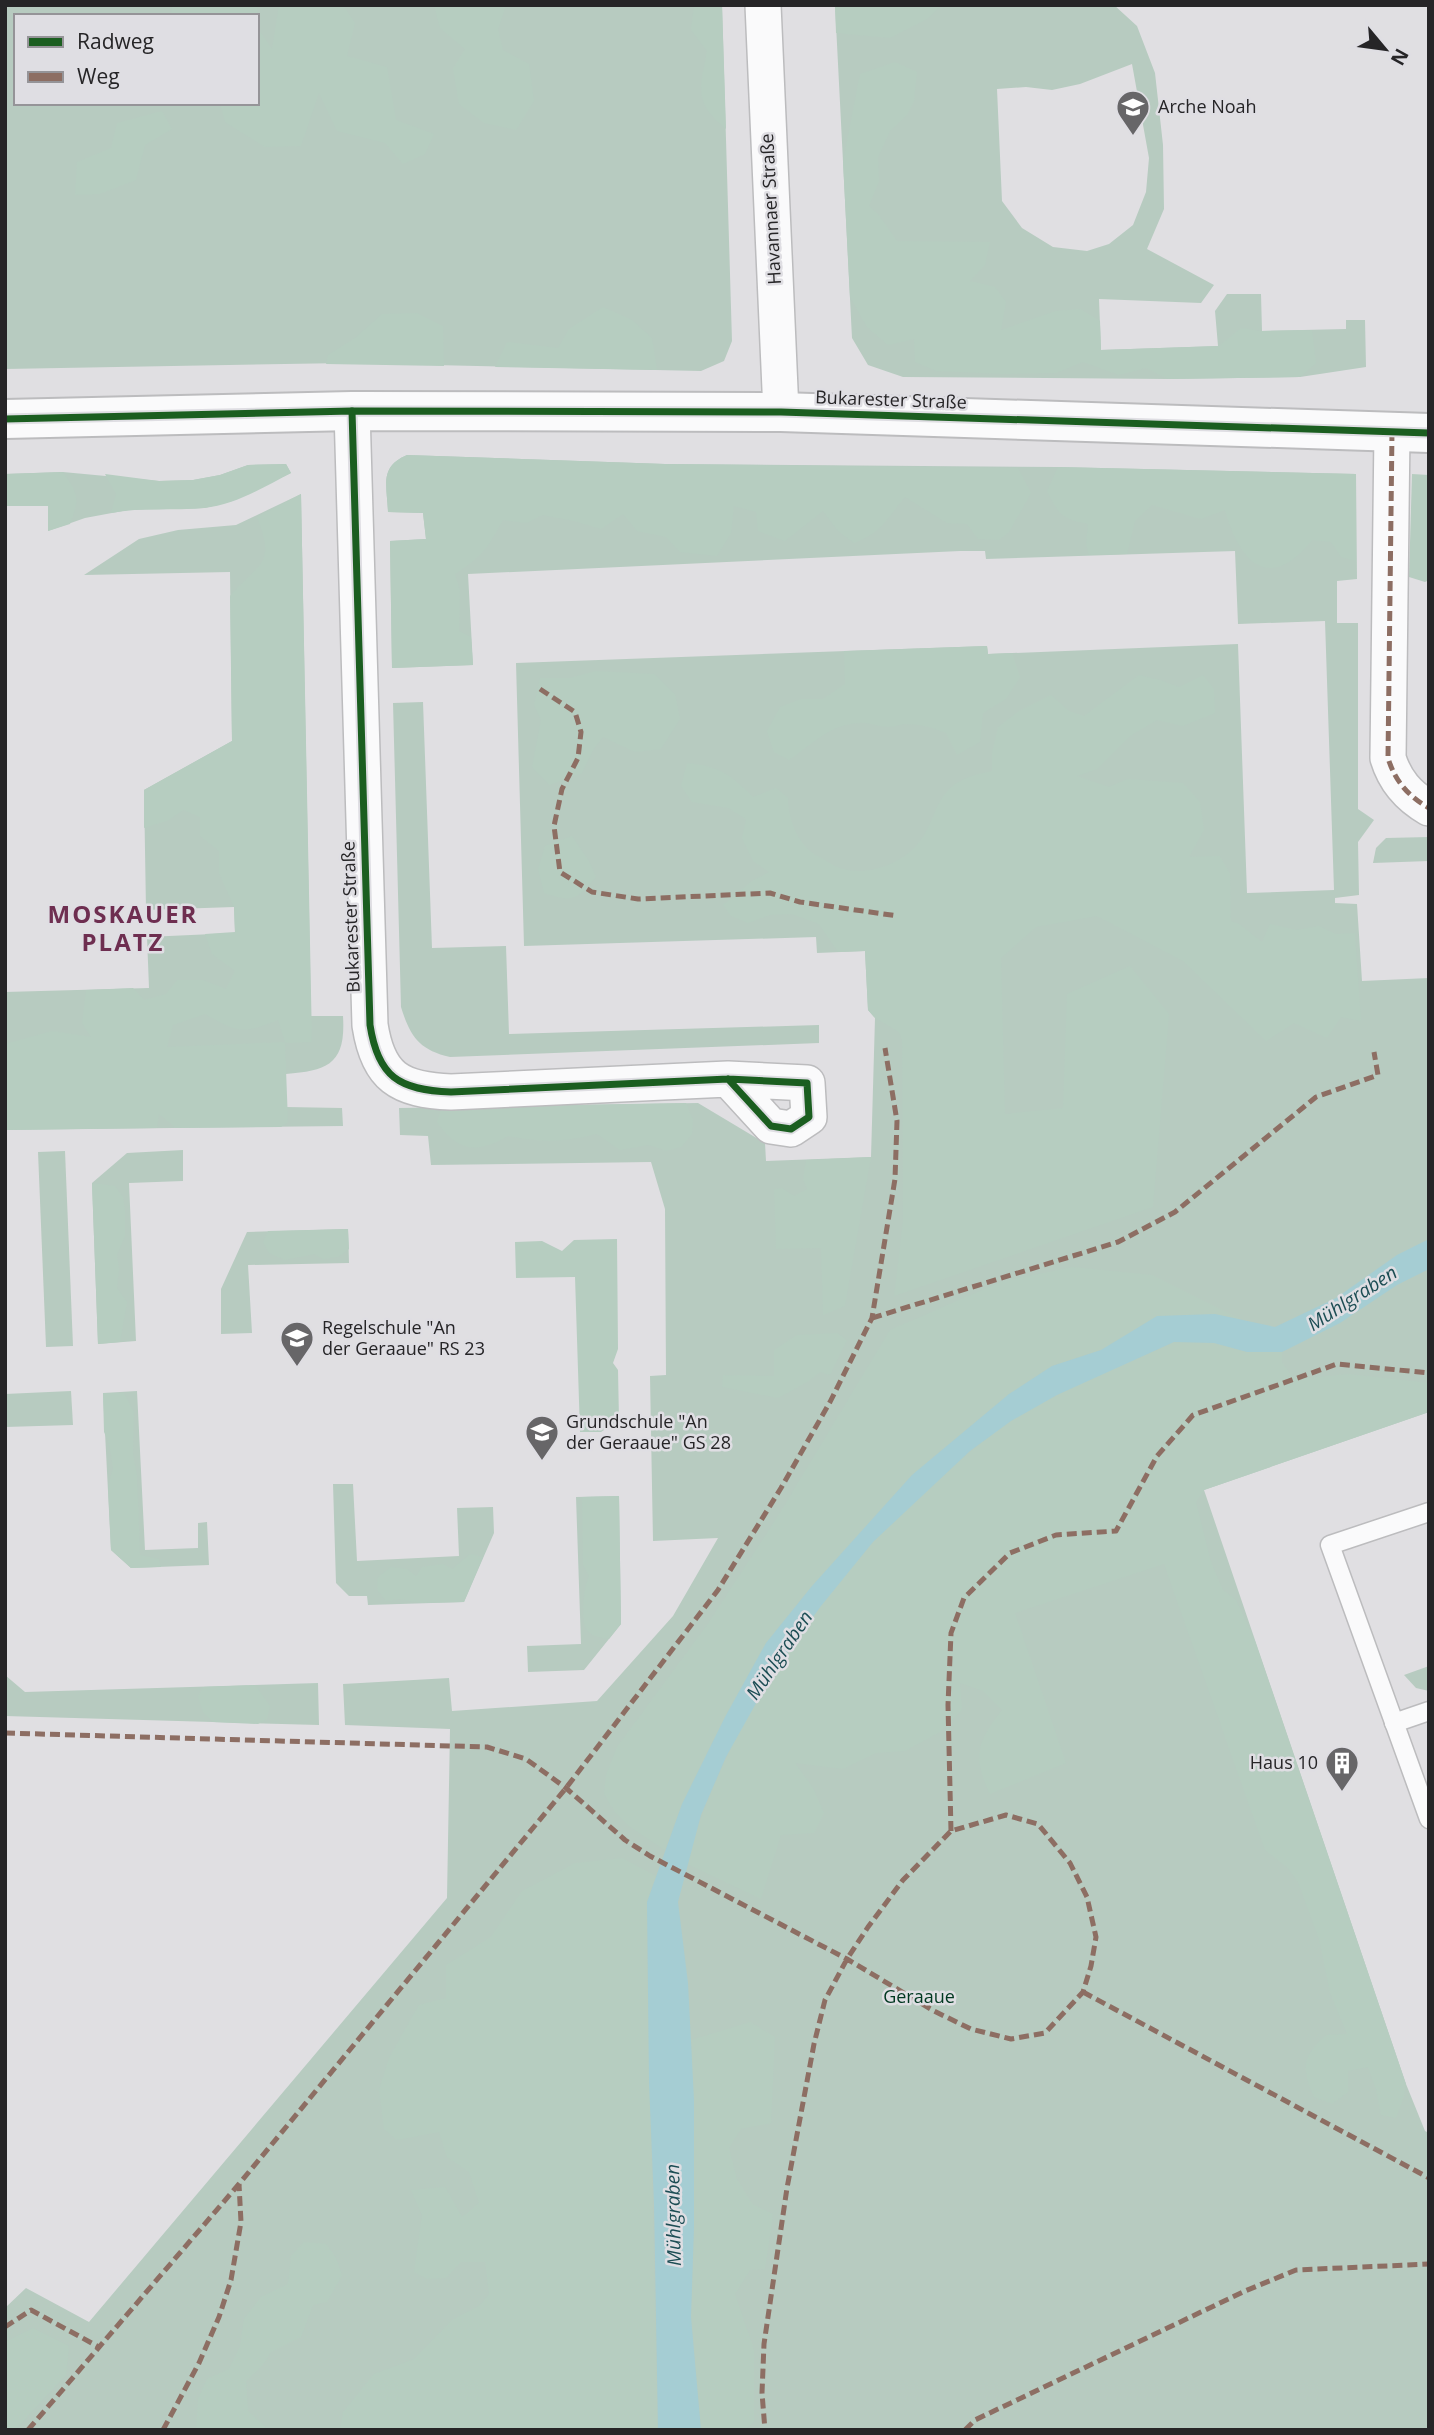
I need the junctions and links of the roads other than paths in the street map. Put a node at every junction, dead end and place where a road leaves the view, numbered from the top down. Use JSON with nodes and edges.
{"nodes":[{"id":1,"x":762,"y":5,"type":"edge"},
{"id":2,"x":352,"y":411,"type":"junction"},
{"id":3,"x":780,"y":412,"type":"junction"},
{"id":4,"x":5,"y":419,"type":"edge"},
{"id":5,"x":1410,"y":432,"type":"edge"},
{"id":6,"x":1429,"y":808,"type":"edge"},
{"id":7,"x":728,"y":1079,"type":"dead end"},
{"id":8,"x":1429,"y":1512,"type":"edge"},
{"id":9,"x":1429,"y":1711,"type":"edge"},
{"id":10,"x":1394,"y":1723,"type":"junction"},
{"id":11,"x":1429,"y":1819,"type":"edge"}],
"edges":[{"from":1,"to":3,"type":"street","name":"Havannaer Straße"},
{"from":2,"to":3,"type":"street","name":"Bukarester Straße"},
{"from":2,"to":4,"type":"street","name":"Bukarester Straße"},
{"from":2,"to":7,"type":"street","name":"Bukarester Straße"},
{"from":3,"to":5,"type":"street","name":"Bukarester Straße"},
{"from":5,"to":6,"type":"street","name":"Bukarester Straße"},
{"from":8,"to":10,"type":"lane"},
{"from":9,"to":10,"type":"lane"},
{"from":10,"to":11,"type":"lane"}]}
